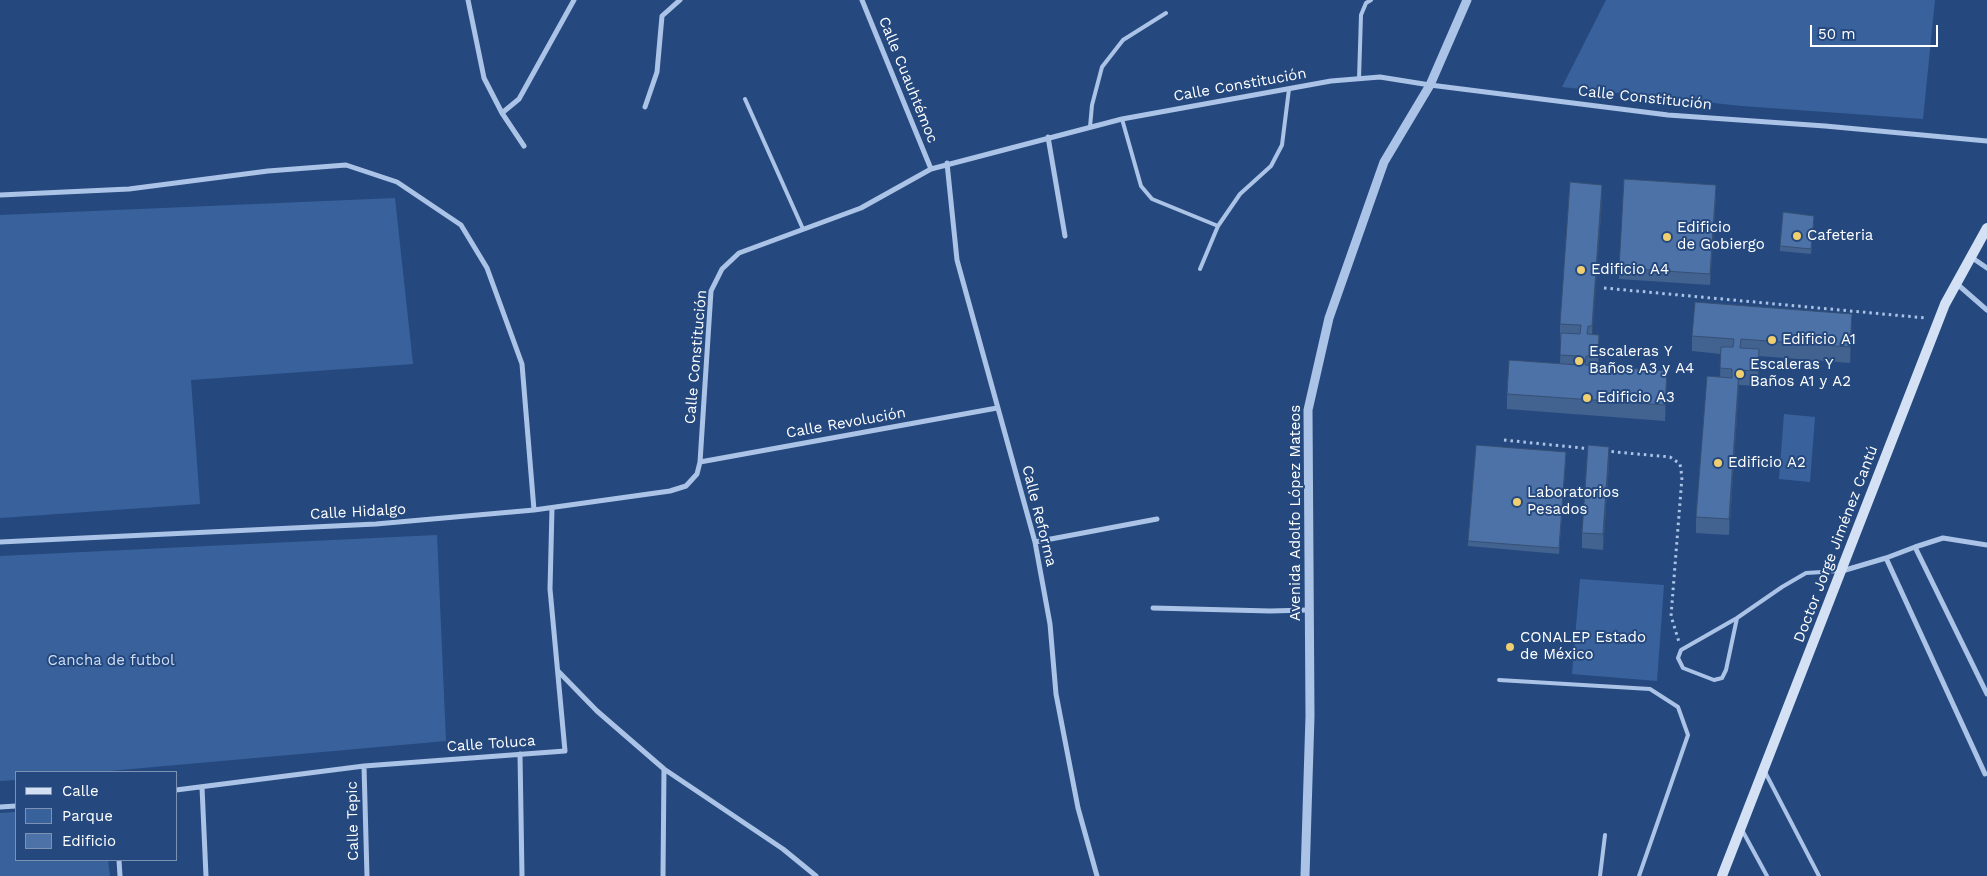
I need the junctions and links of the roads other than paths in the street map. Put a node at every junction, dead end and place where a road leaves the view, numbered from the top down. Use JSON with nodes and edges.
{"nodes":[{"id":1,"x":468,"y":0,"type":"edge"},
{"id":2,"x":574,"y":0,"type":"edge"},
{"id":3,"x":680,"y":0,"type":"edge"},
{"id":4,"x":862,"y":0,"type":"edge"},
{"id":5,"x":1370,"y":0,"type":"edge"},
{"id":6,"x":1467,"y":0,"type":"edge"},
{"id":7,"x":1166,"y":13,"type":"dead end"},
{"id":8,"x":1359,"y":79,"type":"junction"},
{"id":9,"x":1430,"y":85,"type":"junction"},
{"id":10,"x":1289,"y":89,"type":"junction"},
{"id":11,"x":745,"y":99,"type":"dead end"},
{"id":12,"x":644,"y":107,"type":"dead end"},
{"id":13,"x":502,"y":113,"type":"junction"},
{"id":14,"x":1122,"y":119,"type":"junction"},
{"id":15,"x":1090,"y":127,"type":"junction"},
{"id":16,"x":1048,"y":137,"type":"junction"},
{"id":17,"x":1987,"y":141,"type":"edge"},
{"id":18,"x":524,"y":146,"type":"dead end"},
{"id":19,"x":947,"y":164,"type":"junction"},
{"id":20,"x":930,"y":169,"type":"junction"},
{"id":21,"x":0,"y":195,"type":"edge"},
{"id":22,"x":1218,"y":226,"type":"junction"},
{"id":23,"x":1987,"y":228,"type":"edge"},
{"id":24,"x":803,"y":229,"type":"junction"},
{"id":25,"x":1065,"y":236,"type":"dead end"},
{"id":26,"x":1971,"y":257,"type":"junction"},
{"id":27,"x":1987,"y":268,"type":"edge"},
{"id":28,"x":1200,"y":269,"type":"dead end"},
{"id":29,"x":1956,"y":283,"type":"junction"},
{"id":30,"x":1987,"y":310,"type":"edge"},
{"id":31,"x":997,"y":408,"type":"junction"},
{"id":32,"x":700,"y":462,"type":"junction"},
{"id":33,"x":552,"y":508,"type":"junction"},
{"id":34,"x":534,"y":510,"type":"junction"},
{"id":35,"x":1157,"y":519,"type":"dead end"},
{"id":36,"x":0,"y":542,"type":"edge"},
{"id":37,"x":1035,"y":542,"type":"junction"},
{"id":38,"x":1987,"y":545,"type":"edge"},
{"id":39,"x":1915,"y":547,"type":"junction"},
{"id":40,"x":1886,"y":558,"type":"junction"},
{"id":41,"x":1842,"y":571,"type":"junction"},
{"id":42,"x":1153,"y":608,"type":"dead end"},
{"id":43,"x":1309,"y":610,"type":"junction"},
{"id":44,"x":1737,"y":618,"type":"junction"},
{"id":45,"x":558,"y":670,"type":"junction"},
{"id":46,"x":1499,"y":680,"type":"dead end"},
{"id":47,"x":1987,"y":694,"type":"edge"},
{"id":48,"x":520,"y":754,"type":"junction"},
{"id":49,"x":364,"y":766,"type":"junction"},
{"id":50,"x":1764,"y":769,"type":"junction"},
{"id":51,"x":664,"y":770,"type":"junction"},
{"id":52,"x":1985,"y":774,"type":"dead end"},
{"id":53,"x":202,"y":787,"type":"junction"},
{"id":54,"x":178,"y":790,"type":"edge"},
{"id":55,"x":15,"y":806,"type":"edge"},
{"id":56,"x":0,"y":807,"type":"edge"},
{"id":57,"x":1741,"y":828,"type":"junction"},
{"id":58,"x":1605,"y":835,"type":"dead end"},
{"id":59,"x":119,"y":861,"type":"edge"},
{"id":60,"x":120,"y":876,"type":"edge"},
{"id":61,"x":206,"y":876,"type":"edge"},
{"id":62,"x":367,"y":876,"type":"edge"},
{"id":63,"x":522,"y":876,"type":"edge"},
{"id":64,"x":663,"y":876,"type":"edge"},
{"id":65,"x":816,"y":876,"type":"edge"},
{"id":66,"x":1097,"y":876,"type":"edge"},
{"id":67,"x":1305,"y":876,"type":"edge"},
{"id":68,"x":1600,"y":876,"type":"edge"},
{"id":69,"x":1639,"y":876,"type":"edge"},
{"id":70,"x":1722,"y":876,"type":"edge"},
{"id":71,"x":1767,"y":876,"type":"edge"},
{"id":72,"x":1819,"y":876,"type":"edge"}],
"edges":[{"from":1,"to":13,"type":"street"},
{"from":2,"to":13,"type":"street"},
{"from":3,"to":12,"type":"street"},
{"from":4,"to":20,"type":"street","name":"Calle Cuauhtémoc"},
{"from":5,"to":8,"type":"lane"},
{"from":6,"to":9,"type":"street","name":"Avenida Adolfo López Mateos"},
{"from":7,"to":15,"type":"lane"},
{"from":8,"to":9,"type":"street","name":"Calle Constitución"},
{"from":8,"to":10,"type":"street","name":"Calle Constitución"},
{"from":9,"to":17,"type":"street","name":"Calle Constitución"},
{"from":9,"to":43,"type":"street","name":"Avenida Adolfo López Mateos"},
{"from":10,"to":14,"type":"street","name":"Calle Constitución"},
{"from":10,"to":22,"type":"lane"},
{"from":11,"to":24,"type":"lane"},
{"from":13,"to":18,"type":"street"},
{"from":14,"to":15,"type":"street","name":"Calle Constitución"},
{"from":14,"to":22,"type":"lane"},
{"from":15,"to":16,"type":"street","name":"Calle Constitución"},
{"from":16,"to":19,"type":"street","name":"Calle Constitución"},
{"from":16,"to":25,"type":"street"},
{"from":19,"to":20,"type":"street","name":"Calle Constitución"},
{"from":19,"to":31,"type":"street","name":"Calle Reforma"},
{"from":20,"to":24,"type":"street","name":"Calle Constitución"},
{"from":21,"to":34,"type":"street"},
{"from":22,"to":28,"type":"lane"},
{"from":23,"to":26,"type":"main road","name":"Doctor Jorge Jiménez Cantú"},
{"from":24,"to":32,"type":"street","name":"Calle Constitución"},
{"from":26,"to":27,"type":"street"},
{"from":26,"to":29,"type":"main road","name":"Doctor Jorge Jiménez Cantú"},
{"from":29,"to":30,"type":"street"},
{"from":29,"to":41,"type":"main road","name":"Doctor Jorge Jiménez Cantú"},
{"from":31,"to":32,"type":"street","name":"Calle Revolución"},
{"from":31,"to":37,"type":"street","name":"Calle Reforma"},
{"from":32,"to":33,"type":"street","name":"Calle Hidalgo"},
{"from":33,"to":34,"type":"street","name":"Calle Hidalgo"},
{"from":33,"to":45,"type":"street","name":"Calle Toluca"},
{"from":34,"to":36,"type":"street","name":"Calle Hidalgo"},
{"from":35,"to":37,"type":"street"},
{"from":37,"to":66,"type":"street","name":"Calle Reforma"},
{"from":38,"to":39,"type":"street"},
{"from":39,"to":40,"type":"street"},
{"from":39,"to":47,"type":"street"},
{"from":40,"to":41,"type":"street"},
{"from":40,"to":52,"type":"street"},
{"from":41,"to":44,"type":"lane"},
{"from":41,"to":50,"type":"main road","name":"Doctor Jorge Jiménez Cantú"},
{"from":42,"to":43,"type":"street"},
{"from":43,"to":67,"type":"street","name":"Avenida Adolfo López Mateos"},
{"from":44,"to":44,"type":"lane"},
{"from":45,"to":48,"type":"street","name":"Calle Toluca"},
{"from":45,"to":51,"type":"street"},
{"from":46,"to":69,"type":"lane"},
{"from":48,"to":49,"type":"street","name":"Calle Toluca"},
{"from":48,"to":63,"type":"street"},
{"from":49,"to":53,"type":"street","name":"Calle Toluca"},
{"from":49,"to":62,"type":"street","name":"Calle Tepic"},
{"from":50,"to":57,"type":"main road","name":"Doctor Jorge Jiménez Cantú"},
{"from":50,"to":72,"type":"lane"},
{"from":51,"to":64,"type":"street"},
{"from":51,"to":65,"type":"street"},
{"from":53,"to":54,"type":"street","name":"Calle Toluca"},
{"from":53,"to":61,"type":"street"},
{"from":55,"to":56,"type":"street"},
{"from":57,"to":70,"type":"main road","name":"Doctor Jorge Jiménez Cantú"},
{"from":57,"to":71,"type":"lane"},
{"from":58,"to":68,"type":"lane"},
{"from":59,"to":60,"type":"street"}]}
